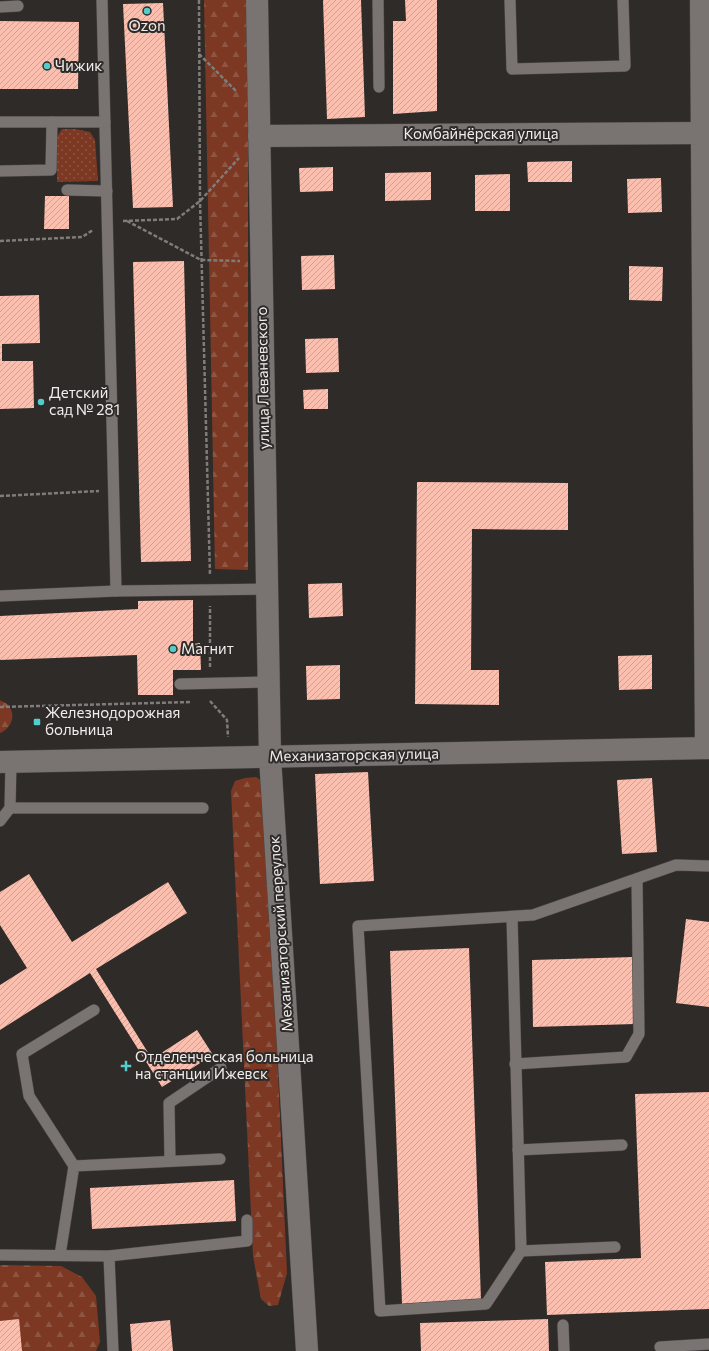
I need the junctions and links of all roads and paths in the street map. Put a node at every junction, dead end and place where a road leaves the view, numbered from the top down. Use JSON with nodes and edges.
{"nodes":[{"id":1,"x":102,"y":0,"type":"edge"},
{"id":2,"x":199,"y":0,"type":"edge"},
{"id":3,"x":257,"y":0,"type":"edge"},
{"id":4,"x":378,"y":0,"type":"edge"},
{"id":5,"x":510,"y":0,"type":"edge"},
{"id":6,"x":623,"y":0,"type":"edge"},
{"id":7,"x":701,"y":0,"type":"edge"},
{"id":8,"x":18,"y":6,"type":"dead end"},
{"id":9,"x":0,"y":7,"type":"edge"},
{"id":10,"x":199,"y":54,"type":"junction"},
{"id":11,"x":379,"y":87,"type":"dead end"},
{"id":12,"x":0,"y":122,"type":"edge"},
{"id":13,"x":52,"y":122,"type":"junction"},
{"id":14,"x":105,"y":122,"type":"junction"},
{"id":15,"x":259,"y":125,"type":"junction"},
{"id":16,"x":702,"y":133,"type":"junction"},
{"id":17,"x":0,"y":171,"type":"edge"},
{"id":18,"x":68,"y":190,"type":"dead end"},
{"id":19,"x":107,"y":191,"type":"junction"},
{"id":20,"x":200,"y":201,"type":"junction"},
{"id":21,"x":108,"y":221,"type":"junction"},
{"id":22,"x":126,"y":221,"type":"junction"},
{"id":23,"x":0,"y":241,"type":"edge"},
{"id":24,"x":201,"y":260,"type":"junction"},
{"id":25,"x":261,"y":261,"type":"junction"},
{"id":26,"x":113,"y":490,"type":"junction"},
{"id":27,"x":0,"y":496,"type":"edge"},
{"id":28,"x":267,"y":589,"type":"junction"},
{"id":29,"x":210,"y":590,"type":"junction"},
{"id":30,"x":116,"y":591,"type":"junction"},
{"id":31,"x":0,"y":596,"type":"edge"},
{"id":32,"x":268,"y":682,"type":"junction"},
{"id":33,"x":180,"y":684,"type":"dead end"},
{"id":34,"x":210,"y":684,"type":"junction"},
{"id":35,"x":202,"y":701,"type":"dead end"},
{"id":36,"x":210,"y":701,"type":"junction"},
{"id":37,"x":195,"y":702,"type":"dead end"},
{"id":38,"x":0,"y":707,"type":"edge"},
{"id":39,"x":708,"y":748,"type":"edge"},
{"id":40,"x":270,"y":757,"type":"junction"},
{"id":41,"x":230,"y":758,"type":"junction"},
{"id":42,"x":6,"y":762,"type":"edge"},
{"id":43,"x":10,"y":808,"type":"junction"},
{"id":44,"x":203,"y":808,"type":"dead end"},
{"id":45,"x":0,"y":821,"type":"edge"},
{"id":46,"x":709,"y":866,"type":"edge"},
{"id":47,"x":637,"y":879,"type":"junction"},
{"id":48,"x":512,"y":917,"type":"junction"},
{"id":49,"x":94,"y":1010,"type":"dead end"},
{"id":50,"x":515,"y":1064,"type":"junction"},
{"id":51,"x":221,"y":1068,"type":"dead end"},
{"id":52,"x":622,"y":1145,"type":"dead end"},
{"id":53,"x":518,"y":1150,"type":"junction"},
{"id":54,"x":220,"y":1159,"type":"dead end"},
{"id":55,"x":170,"y":1161,"type":"junction"},
{"id":56,"x":74,"y":1166,"type":"junction"},
{"id":57,"x":247,"y":1220,"type":"dead end"},
{"id":58,"x":615,"y":1247,"type":"dead end"},
{"id":59,"x":521,"y":1251,"type":"junction"},
{"id":60,"x":0,"y":1254,"type":"edge"},
{"id":61,"x":60,"y":1256,"type":"junction"},
{"id":62,"x":109,"y":1256,"type":"junction"},
{"id":63,"x":563,"y":1325,"type":"dead end"},
{"id":64,"x":709,"y":1344,"type":"edge"},
{"id":65,"x":660,"y":1347,"type":"dead end"},
{"id":66,"x":113,"y":1351,"type":"edge"},
{"id":67,"x":307,"y":1351,"type":"edge"},
{"id":68,"x":564,"y":1351,"type":"edge"}],
"edges":[{"from":1,"to":14,"type":"lane"},
{"from":2,"to":10,"type":"path"},
{"from":3,"to":15,"type":"street","name":"улица Леваневского"},
{"from":4,"to":11,"type":"lane"},
{"from":5,"to":6,"type":"lane"},
{"from":7,"to":16,"type":"street"},
{"from":8,"to":9,"type":"lane"},
{"from":10,"to":15,"type":"path"},
{"from":10,"to":20,"type":"path"},
{"from":12,"to":13,"type":"lane"},
{"from":13,"to":14,"type":"lane"},
{"from":13,"to":17,"type":"lane"},
{"from":14,"to":19,"type":"lane"},
{"from":15,"to":16,"type":"street","name":"Комбайнёрская улица"},
{"from":15,"to":20,"type":"path"},
{"from":15,"to":25,"type":"street","name":"улица Леваневского"},
{"from":16,"to":39,"type":"street"},
{"from":18,"to":19,"type":"lane"},
{"from":19,"to":21,"type":"lane"},
{"from":20,"to":22,"type":"path"},
{"from":20,"to":24,"type":"path"},
{"from":21,"to":22,"type":"path"},
{"from":21,"to":23,"type":"path"},
{"from":21,"to":26,"type":"lane"},
{"from":22,"to":24,"type":"path"},
{"from":24,"to":25,"type":"path"},
{"from":24,"to":29,"type":"path"},
{"from":25,"to":28,"type":"street","name":"улица Леваневского"},
{"from":26,"to":27,"type":"path"},
{"from":26,"to":30,"type":"lane"},
{"from":28,"to":29,"type":"lane"},
{"from":28,"to":32,"type":"street","name":"улица Леваневского"},
{"from":29,"to":30,"type":"lane"},
{"from":29,"to":34,"type":"path"},
{"from":30,"to":31,"type":"lane"},
{"from":32,"to":34,"type":"lane"},
{"from":32,"to":40,"type":"street","name":"улица Леваневского"},
{"from":33,"to":34,"type":"lane"},
{"from":34,"to":36,"type":"path"},
{"from":35,"to":36,"type":"path"},
{"from":36,"to":41,"type":"path"},
{"from":37,"to":38,"type":"path"},
{"from":39,"to":40,"type":"street","name":"Механизаторская улица"},
{"from":40,"to":41,"type":"street","name":"Механизаторская улица"},
{"from":40,"to":67,"type":"street","name":"Механизаторский переулок"},
{"from":41,"to":42,"type":"street","name":"Механизаторская улица"},
{"from":42,"to":43,"type":"lane"},
{"from":43,"to":44,"type":"lane"},
{"from":43,"to":45,"type":"lane"},
{"from":46,"to":47,"type":"lane"},
{"from":47,"to":48,"type":"lane"},
{"from":47,"to":50,"type":"lane"},
{"from":48,"to":50,"type":"lane"},
{"from":48,"to":59,"type":"lane"},
{"from":49,"to":56,"type":"lane"},
{"from":50,"to":53,"type":"lane"},
{"from":51,"to":55,"type":"lane"},
{"from":52,"to":53,"type":"lane"},
{"from":53,"to":59,"type":"lane"},
{"from":54,"to":55,"type":"lane"},
{"from":55,"to":56,"type":"lane"},
{"from":56,"to":61,"type":"lane"},
{"from":57,"to":62,"type":"lane"},
{"from":58,"to":59,"type":"lane"},
{"from":60,"to":61,"type":"lane"},
{"from":61,"to":62,"type":"lane"},
{"from":62,"to":66,"type":"lane"},
{"from":63,"to":68,"type":"lane"},
{"from":64,"to":65,"type":"lane"}]}
